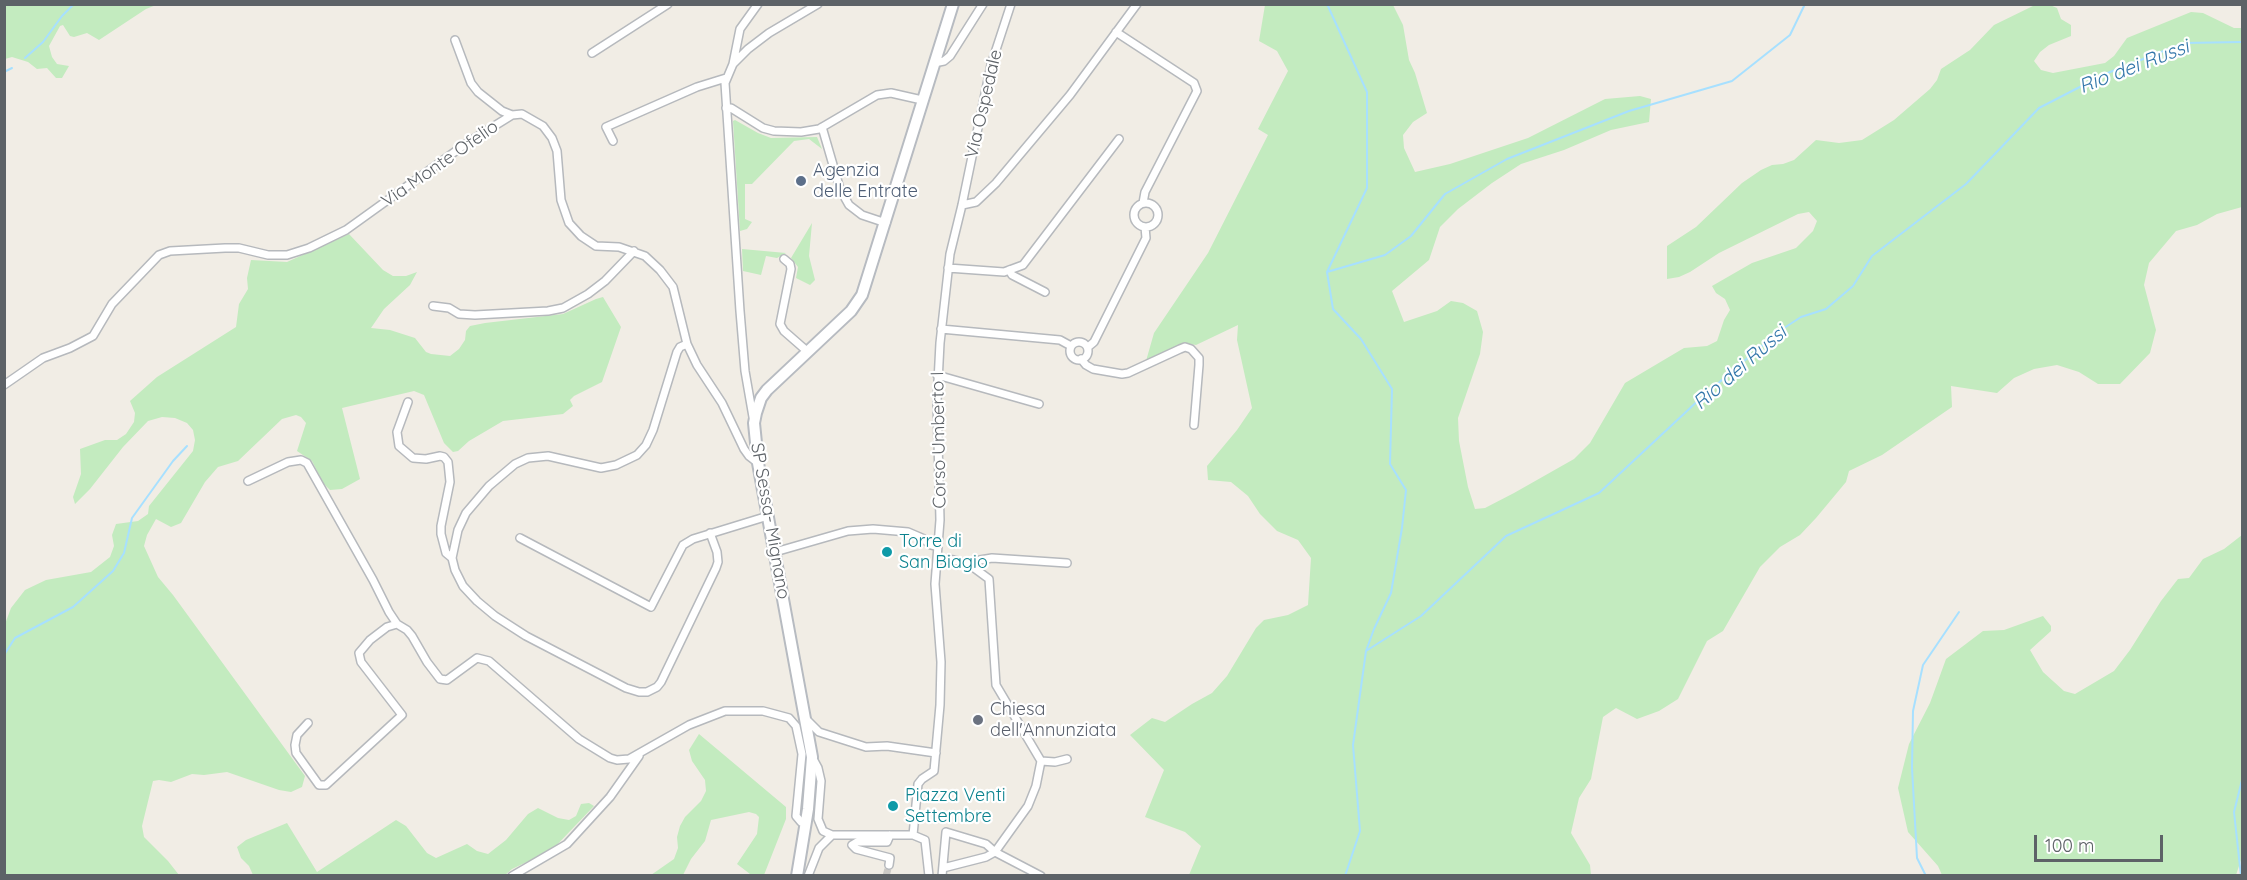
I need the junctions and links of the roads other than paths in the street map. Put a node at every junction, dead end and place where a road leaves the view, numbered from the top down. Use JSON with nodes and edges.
{"nodes":[{"id":1,"x":668,"y":4,"type":"edge"},
{"id":2,"x":758,"y":4,"type":"edge"},
{"id":3,"x":818,"y":4,"type":"edge"},
{"id":4,"x":953,"y":4,"type":"edge"},
{"id":5,"x":983,"y":4,"type":"edge"},
{"id":6,"x":1011,"y":4,"type":"edge"},
{"id":7,"x":1137,"y":4,"type":"edge"},
{"id":8,"x":1116,"y":32,"type":"junction"},
{"id":9,"x":455,"y":40,"type":"dead end"},
{"id":10,"x":592,"y":53,"type":"dead end"},
{"id":11,"x":934,"y":63,"type":"junction"},
{"id":12,"x":733,"y":64,"type":"junction"},
{"id":13,"x":726,"y":78,"type":"junction"},
{"id":14,"x":922,"y":100,"type":"junction"},
{"id":15,"x":726,"y":108,"type":"junction"},
{"id":16,"x":512,"y":115,"type":"junction"},
{"id":17,"x":822,"y":127,"type":"junction"},
{"id":18,"x":1119,"y":140,"type":"dead end"},
{"id":19,"x":613,"y":141,"type":"dead end"},
{"id":20,"x":1143,"y":203,"type":"junction"},
{"id":21,"x":962,"y":205,"type":"junction"},
{"id":22,"x":886,"y":223,"type":"junction"},
{"id":23,"x":1145,"y":227,"type":"junction"},
{"id":24,"x":634,"y":251,"type":"junction"},
{"id":25,"x":784,"y":259,"type":"dead end"},
{"id":26,"x":948,"y":268,"type":"junction"},
{"id":27,"x":1009,"y":270,"type":"junction"},
{"id":28,"x":1045,"y":292,"type":"dead end"},
{"id":29,"x":433,"y":306,"type":"dead end"},
{"id":30,"x":941,"y":328,"type":"junction"},
{"id":31,"x":687,"y":344,"type":"junction"},
{"id":32,"x":1071,"y":346,"type":"junction"},
{"id":33,"x":1088,"y":347,"type":"junction"},
{"id":34,"x":808,"y":351,"type":"junction"},
{"id":35,"x":1082,"y":359,"type":"junction"},
{"id":36,"x":938,"y":375,"type":"junction"},
{"id":37,"x":4,"y":385,"type":"edge"},
{"id":38,"x":408,"y":402,"type":"dead end"},
{"id":39,"x":1039,"y":404,"type":"dead end"},
{"id":40,"x":754,"y":423,"type":"junction"},
{"id":41,"x":1194,"y":425,"type":"dead end"},
{"id":42,"x":758,"y":463,"type":"junction"},
{"id":43,"x":248,"y":481,"type":"dead end"},
{"id":44,"x":768,"y":516,"type":"junction"},
{"id":45,"x":711,"y":533,"type":"junction"},
{"id":46,"x":520,"y":538,"type":"dead end"},
{"id":47,"x":938,"y":547,"type":"junction"},
{"id":48,"x":775,"y":552,"type":"junction"},
{"id":49,"x":452,"y":558,"type":"junction"},
{"id":50,"x":937,"y":558,"type":"junction"},
{"id":51,"x":1067,"y":563,"type":"dead end"},
{"id":52,"x":970,"y":565,"type":"junction"},
{"id":53,"x":397,"y":624,"type":"junction"},
{"id":54,"x":804,"y":717,"type":"junction"},
{"id":55,"x":308,"y":723,"type":"dead end"},
{"id":56,"x":936,"y":753,"type":"junction"},
{"id":57,"x":640,"y":754,"type":"junction"},
{"id":58,"x":812,"y":757,"type":"junction"},
{"id":59,"x":1067,"y":759,"type":"dead end"},
{"id":60,"x":1041,"y":761,"type":"junction"},
{"id":61,"x":806,"y":822,"type":"junction"},
{"id":62,"x":832,"y":835,"type":"junction"},
{"id":63,"x":913,"y":835,"type":"junction"},
{"id":64,"x":890,"y":836,"type":"junction"},
{"id":65,"x":995,"y":852,"type":"junction"},
{"id":66,"x":889,"y":865,"type":"dead end"},
{"id":67,"x":942,"y":872,"type":"edge"},
{"id":68,"x":512,"y":876,"type":"edge"},
{"id":69,"x":797,"y":876,"type":"edge"},
{"id":70,"x":808,"y":876,"type":"edge"},
{"id":71,"x":929,"y":876,"type":"edge"},
{"id":72,"x":1041,"y":876,"type":"edge"}],
"edges":[{"from":1,"to":10,"type":"street"},
{"from":2,"to":12,"type":"street"},
{"from":3,"to":12,"type":"street"},
{"from":4,"to":11,"type":"street","name":"SP Sessa- Mignano"},
{"from":5,"to":11,"type":"street","name":"Via Ospedale"},
{"from":6,"to":21,"type":"street","name":"Via Ospedale"},
{"from":7,"to":8,"type":"street"},
{"from":8,"to":20,"type":"street"},
{"from":8,"to":21,"type":"street"},
{"from":9,"to":16,"type":"street"},
{"from":11,"to":14,"type":"street","name":"SP Sessa- Mignano"},
{"from":12,"to":13,"type":"street"},
{"from":13,"to":15,"type":"street"},
{"from":13,"to":19,"type":"street"},
{"from":14,"to":17,"type":"street"},
{"from":14,"to":22,"type":"street","name":"SP Sessa- Mignano"},
{"from":15,"to":17,"type":"street"},
{"from":15,"to":40,"type":"street"},
{"from":16,"to":24,"type":"street","name":"Via Monte Ofelio"},
{"from":16,"to":37,"type":"street","name":"Via Monte Ofelio"},
{"from":17,"to":22,"type":"street"},
{"from":18,"to":27,"type":"street"},
{"from":20,"to":23,"type":"street"},
{"from":20,"to":23,"type":"street"},
{"from":21,"to":26,"type":"street","name":"Corso Umberto I"},
{"from":22,"to":34,"type":"street","name":"SP Sessa- Mignano"},
{"from":23,"to":33,"type":"street"},
{"from":24,"to":29,"type":"street"},
{"from":24,"to":31,"type":"street","name":"Via Monte Ofelio"},
{"from":25,"to":34,"type":"street"},
{"from":26,"to":27,"type":"street"},
{"from":26,"to":30,"type":"street","name":"Corso Umberto I"},
{"from":27,"to":28,"type":"street"},
{"from":30,"to":32,"type":"street"},
{"from":30,"to":36,"type":"street","name":"Corso Umberto I"},
{"from":31,"to":42,"type":"street","name":"Via Monte Ofelio"},
{"from":31,"to":49,"type":"street"},
{"from":32,"to":33,"type":"street"},
{"from":32,"to":35,"type":"street"},
{"from":33,"to":35,"type":"street"},
{"from":34,"to":40,"type":"street","name":"SP Sessa- Mignano"},
{"from":35,"to":41,"type":"street"},
{"from":36,"to":39,"type":"street"},
{"from":36,"to":47,"type":"street","name":"Corso Umberto I"},
{"from":38,"to":49,"type":"street"},
{"from":40,"to":42,"type":"street","name":"SP Sessa- Mignano"},
{"from":42,"to":44,"type":"street","name":"SP Sessa- Mignano"},
{"from":43,"to":53,"type":"street"},
{"from":44,"to":45,"type":"street"},
{"from":44,"to":48,"type":"street","name":"SP Sessa- Mignano"},
{"from":45,"to":46,"type":"street"},
{"from":45,"to":49,"type":"street"},
{"from":47,"to":48,"type":"street"},
{"from":47,"to":50,"type":"street","name":"Corso Umberto I"},
{"from":48,"to":54,"type":"street","name":"SP Sessa- Mignano"},
{"from":50,"to":52,"type":"street"},
{"from":50,"to":56,"type":"street","name":"Corso Umberto I"},
{"from":51,"to":52,"type":"street"},
{"from":52,"to":60,"type":"street"},
{"from":53,"to":55,"type":"street"},
{"from":53,"to":57,"type":"street"},
{"from":54,"to":56,"type":"street"},
{"from":54,"to":58,"type":"street","name":"SP Sessa- Mignano"},
{"from":56,"to":63,"type":"street","name":"Corso Umberto I"},
{"from":57,"to":61,"type":"street"},
{"from":57,"to":68,"type":"street"},
{"from":58,"to":61,"type":"street","name":"SP Sessa- Mignano"},
{"from":58,"to":62,"type":"street"},
{"from":59,"to":60,"type":"street"},
{"from":60,"to":65,"type":"street"},
{"from":61,"to":69,"type":"street","name":"SP Sessa- Mignano"},
{"from":62,"to":64,"type":"street"},
{"from":62,"to":70,"type":"street"},
{"from":63,"to":64,"type":"street"},
{"from":63,"to":71,"type":"street"},
{"from":64,"to":66,"type":"street"},
{"from":65,"to":67,"type":"street"},
{"from":65,"to":67,"type":"street"},
{"from":65,"to":72,"type":"street"}]}
